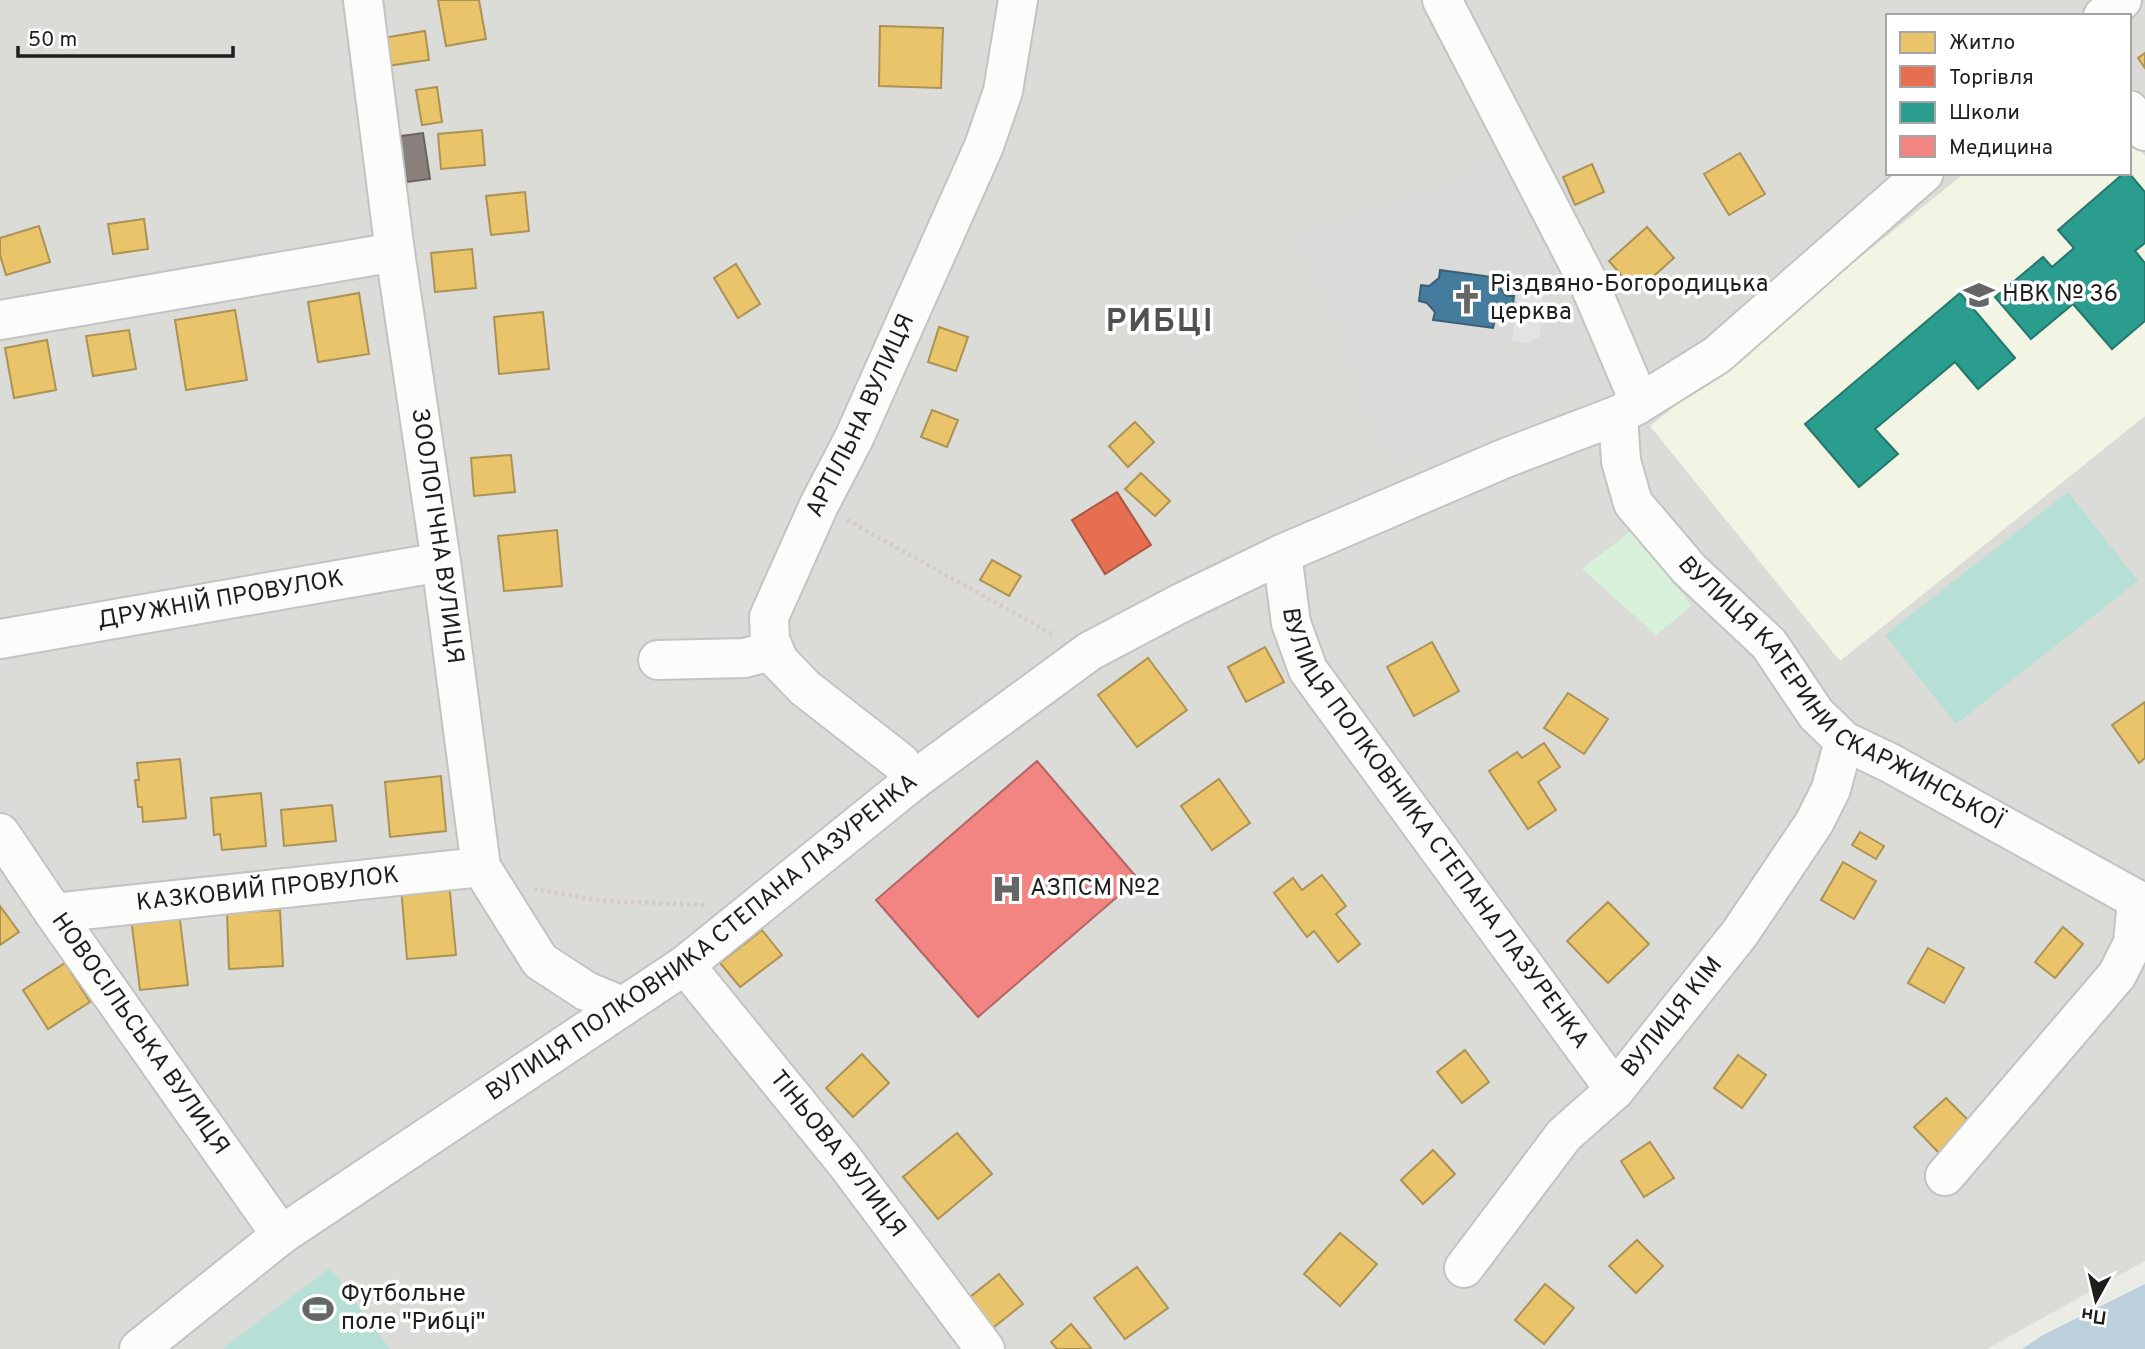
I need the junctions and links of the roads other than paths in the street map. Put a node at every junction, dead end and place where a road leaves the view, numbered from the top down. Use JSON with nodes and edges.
{"nodes":[{"id":1,"x":363,"y":0,"type":"edge"},
{"id":2,"x":1018,"y":0,"type":"edge"},
{"id":3,"x":1442,"y":0,"type":"edge"},
{"id":4,"x":2131,"y":113,"type":"edge"},
{"id":5,"x":2145,"y":131,"type":"edge"},
{"id":6,"x":1922,"y":175,"type":"edge"},
{"id":7,"x":395,"y":252,"type":"junction"},
{"id":8,"x":0,"y":320,"type":"edge"},
{"id":9,"x":1627,"y":410,"type":"junction"},
{"id":10,"x":1282,"y":554,"type":"junction"},
{"id":11,"x":441,"y":562,"type":"junction"},
{"id":12,"x":0,"y":639,"type":"edge"},
{"id":13,"x":774,"y":650,"type":"junction"},
{"id":14,"x":658,"y":660,"type":"dead end"},
{"id":15,"x":1844,"y":741,"type":"junction"},
{"id":16,"x":914,"y":780,"type":"junction"},
{"id":17,"x":0,"y":833,"type":"edge"},
{"id":18,"x":481,"y":867,"type":"junction"},
{"id":19,"x":2141,"y":902,"type":"edge"},
{"id":20,"x":54,"y":913,"type":"junction"},
{"id":21,"x":685,"y":965,"type":"junction"},
{"id":22,"x":622,"y":1006,"type":"junction"},
{"id":23,"x":1615,"y":1090,"type":"junction"},
{"id":24,"x":1945,"y":1176,"type":"dead end"},
{"id":25,"x":281,"y":1235,"type":"junction"},
{"id":26,"x":1464,"y":1268,"type":"dead end"},
{"id":27,"x":139,"y":1349,"type":"edge"},
{"id":28,"x":985,"y":1349,"type":"edge"}],
"edges":[{"from":1,"to":7,"type":"street","name":"ЗООЛОГІЧНА ВУЛИЦЯ"},
{"from":2,"to":13,"type":"street","name":"АРТІЛЬНА ВУЛИЦЯ"},
{"from":3,"to":9,"type":"street","name":"ВУЛИЦЯ КАТЕРИНИ СКАРЖИНСЬКОЇ"},
{"from":4,"to":5,"type":"street"},
{"from":6,"to":9,"type":"street","name":"ВУЛИЦЯ ПОЛКОВНИКА СТЕПАНА ЛАЗУРЕНКА"},
{"from":7,"to":8,"type":"street"},
{"from":7,"to":11,"type":"street","name":"ЗООЛОГІЧНА ВУЛИЦЯ"},
{"from":9,"to":10,"type":"street","name":"ВУЛИЦЯ ПОЛКОВНИКА СТЕПАНА ЛАЗУРЕНКА"},
{"from":9,"to":15,"type":"street","name":"ВУЛИЦЯ КАТЕРИНИ СКАРЖИНСЬКОЇ"},
{"from":10,"to":16,"type":"street","name":"ВУЛИЦЯ ПОЛКОВНИКА СТЕПАНА ЛАЗУРЕНКА"},
{"from":10,"to":23,"type":"street","name":"ВУЛИЦЯ ПОЛКОВНИКА СТЕПАНА ЛАЗУРЕНКА"},
{"from":11,"to":12,"type":"street","name":"ДРУЖНІЙ ПРОВУЛОК"},
{"from":11,"to":18,"type":"street","name":"ЗООЛОГІЧНА ВУЛИЦЯ"},
{"from":13,"to":14,"type":"street"},
{"from":13,"to":16,"type":"street","name":"АРТІЛЬНА ВУЛИЦЯ"},
{"from":15,"to":19,"type":"street","name":"ВУЛИЦЯ КАТЕРИНИ СКАРЖИНСЬКОЇ"},
{"from":15,"to":23,"type":"street","name":"ВУЛИЦЯ КІМ"},
{"from":16,"to":21,"type":"street","name":"ВУЛИЦЯ ПОЛКОВНИКА СТЕПАНА ЛАЗУРЕНКА"},
{"from":17,"to":20,"type":"street","name":"НОВОСІЛЬСЬКА ВУЛИЦЯ"},
{"from":18,"to":20,"type":"street","name":"КАЗКОВИЙ ПРОВУЛОК"},
{"from":18,"to":22,"type":"street","name":"ЗООЛОГІЧНА ВУЛИЦЯ"},
{"from":19,"to":24,"type":"street"},
{"from":20,"to":25,"type":"street","name":"НОВОСІЛЬСЬКА ВУЛИЦЯ"},
{"from":21,"to":22,"type":"street","name":"ВУЛИЦЯ ПОЛКОВНИКА СТЕПАНА ЛАЗУРЕНКА"},
{"from":21,"to":28,"type":"street","name":"ТІНЬОВА ВУЛИЦЯ"},
{"from":22,"to":25,"type":"street","name":"ВУЛИЦЯ ПОЛКОВНИКА СТЕПАНА ЛАЗУРЕНКА"},
{"from":23,"to":26,"type":"street","name":"ВУЛИЦЯ КІМ"},
{"from":25,"to":27,"type":"street","name":"ВУЛИЦЯ ПОЛКОВНИКА СТЕПАНА ЛАЗУРЕНКА"}]}
